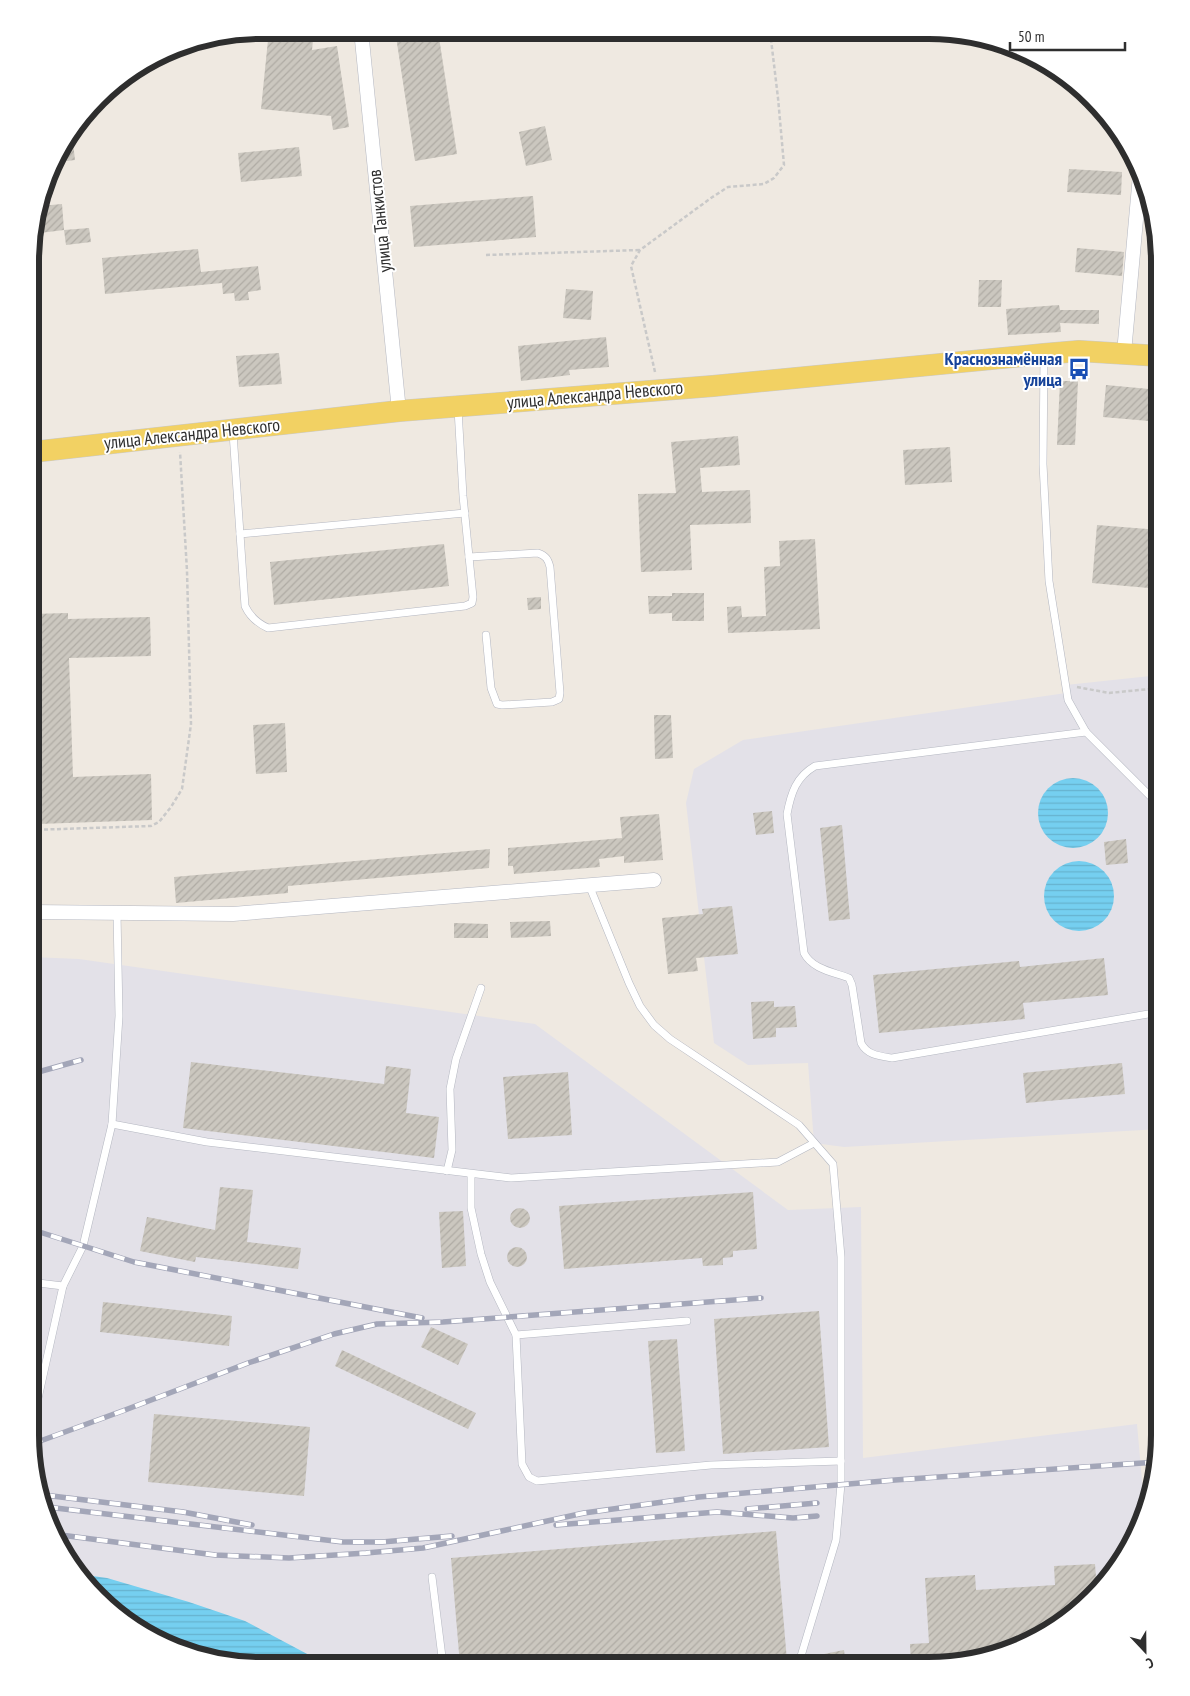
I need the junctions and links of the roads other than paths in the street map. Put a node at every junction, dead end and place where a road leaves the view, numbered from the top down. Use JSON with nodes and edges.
{"nodes":[{"id":1,"x":362,"y":39,"type":"edge"},
{"id":2,"x":1139,"y":189,"type":"edge"},
{"id":3,"x":1124,"y":353,"type":"junction"},
{"id":4,"x":1044,"y":354,"type":"junction"},
{"id":5,"x":1151,"y":355,"type":"edge"},
{"id":6,"x":458,"y":407,"type":"junction"},
{"id":7,"x":399,"y":412,"type":"junction"},
{"id":8,"x":233,"y":430,"type":"junction"},
{"id":9,"x":39,"y":451,"type":"edge"},
{"id":10,"x":465,"y":513,"type":"junction"},
{"id":11,"x":240,"y":534,"type":"junction"},
{"id":12,"x":469,"y":557,"type":"junction"},
{"id":13,"x":486,"y":635,"type":"dead end"},
{"id":14,"x":1086,"y":732,"type":"junction"},
{"id":15,"x":1151,"y":797,"type":"edge"},
{"id":16,"x":654,"y":880,"type":"dead end"},
{"id":17,"x":589,"y":885,"type":"junction"},
{"id":18,"x":39,"y":912,"type":"edge"},
{"id":19,"x":117,"y":913,"type":"junction"},
{"id":20,"x":481,"y":988,"type":"dead end"},
{"id":21,"x":1151,"y":1014,"type":"edge"},
{"id":22,"x":112,"y":1124,"type":"junction"},
{"id":23,"x":814,"y":1143,"type":"junction"},
{"id":24,"x":447,"y":1171,"type":"junction"},
{"id":25,"x":471,"y":1174,"type":"junction"},
{"id":26,"x":39,"y":1283,"type":"edge"},
{"id":27,"x":64,"y":1286,"type":"junction"},
{"id":28,"x":687,"y":1321,"type":"dead end"},
{"id":29,"x":516,"y":1335,"type":"junction"},
{"id":30,"x":39,"y":1395,"type":"edge"},
{"id":31,"x":841,"y":1461,"type":"junction"},
{"id":32,"x":432,"y":1577,"type":"dead end"},
{"id":33,"x":441,"y":1657,"type":"edge"},
{"id":34,"x":801,"y":1657,"type":"edge"}],
"edges":[{"from":1,"to":7,"type":"street","name":"улица Танкистов"},
{"from":2,"to":3,"type":"street"},
{"from":3,"to":4,"type":"main road","name":"улица Александра Невского"},
{"from":3,"to":5,"type":"main road","name":"улица Александра Невского"},
{"from":4,"to":6,"type":"main road","name":"улица Александра Невского"},
{"from":4,"to":14,"type":"lane"},
{"from":6,"to":7,"type":"main road","name":"улица Александра Невского"},
{"from":6,"to":10,"type":"lane"},
{"from":7,"to":8,"type":"main road","name":"улица Александра Невского"},
{"from":8,"to":9,"type":"main road","name":"улица Александра Невского"},
{"from":8,"to":11,"type":"lane"},
{"from":10,"to":11,"type":"lane"},
{"from":10,"to":12,"type":"lane"},
{"from":11,"to":12,"type":"lane"},
{"from":12,"to":13,"type":"lane"},
{"from":14,"to":15,"type":"lane"},
{"from":14,"to":21,"type":"lane"},
{"from":16,"to":17,"type":"street"},
{"from":17,"to":19,"type":"street"},
{"from":17,"to":23,"type":"lane"},
{"from":18,"to":19,"type":"street"},
{"from":19,"to":22,"type":"lane"},
{"from":20,"to":24,"type":"lane"},
{"from":22,"to":24,"type":"lane"},
{"from":22,"to":27,"type":"lane"},
{"from":23,"to":25,"type":"lane"},
{"from":23,"to":31,"type":"lane"},
{"from":24,"to":25,"type":"lane"},
{"from":25,"to":29,"type":"lane"},
{"from":26,"to":27,"type":"lane"},
{"from":27,"to":30,"type":"lane"},
{"from":28,"to":29,"type":"lane"},
{"from":29,"to":31,"type":"lane"},
{"from":31,"to":34,"type":"lane"},
{"from":32,"to":33,"type":"lane"}]}
